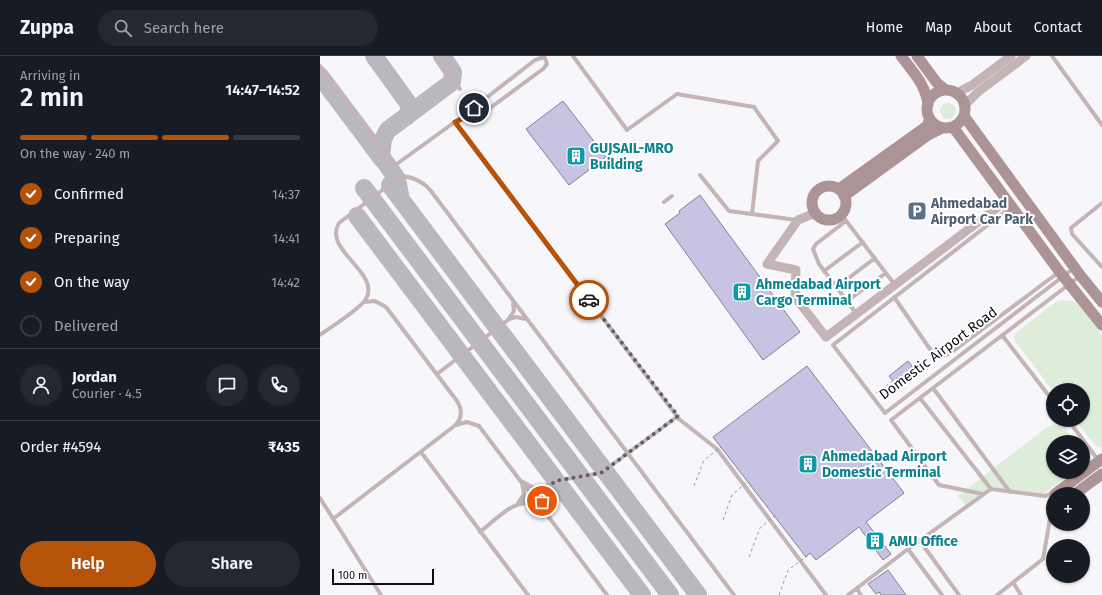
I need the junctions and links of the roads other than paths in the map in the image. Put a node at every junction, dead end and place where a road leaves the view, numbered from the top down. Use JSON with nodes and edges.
{"nodes":[{"id":1,"x":435,"y":56,"type":"edge"},
{"id":2,"x":572,"y":56,"type":"edge"},
{"id":3,"x":901,"y":56,"type":"edge"},
{"id":4,"x":917,"y":56,"type":"edge"},
{"id":5,"x":1026,"y":56,"type":"edge"},
{"id":6,"x":1052,"y":56,"type":"edge"},
{"id":7,"x":544,"y":57,"type":"edge"},
{"id":8,"x":1014,"y":58,"type":"edge"},
{"id":9,"x":320,"y":66,"type":"edge"},
{"id":10,"x":460,"y":89,"type":"dead end"},
{"id":11,"x":946,"y":90,"type":"junction"},
{"id":12,"x":957,"y":93,"type":"junction"},
{"id":13,"x":928,"y":105,"type":"junction"},
{"id":14,"x":965,"y":110,"type":"junction"},
{"id":15,"x":471,"y":115,"type":"junction"},
{"id":16,"x":930,"y":119,"type":"junction"},
{"id":17,"x":455,"y":122,"type":"junction"},
{"id":18,"x":1102,"y":125,"type":"edge"},
{"id":19,"x":947,"y":127,"type":"junction"},
{"id":20,"x":700,"y":175,"type":"dead end"},
{"id":21,"x":842,"y":193,"type":"junction"},
{"id":22,"x":672,"y":196,"type":"dead end"},
{"id":23,"x":664,"y":202,"type":"dead end"},
{"id":24,"x":1102,"y":203,"type":"edge"},
{"id":25,"x":1009,"y":204,"type":"junction"},
{"id":26,"x":815,"y":213,"type":"junction"},
{"id":27,"x":752,"y":214,"type":"junction"},
{"id":28,"x":844,"y":218,"type":"junction"},
{"id":29,"x":798,"y":220,"type":"junction"},
{"id":30,"x":863,"y":242,"type":"junction"},
{"id":31,"x":875,"y":258,"type":"junction"},
{"id":32,"x":1102,"y":267,"type":"edge"},
{"id":33,"x":824,"y":271,"type":"junction"},
{"id":34,"x":1078,"y":272,"type":"junction"},
{"id":35,"x":886,"y":273,"type":"junction"},
{"id":36,"x":1064,"y":277,"type":"junction"},
{"id":37,"x":896,"y":285,"type":"junction"},
{"id":38,"x":837,"y":287,"type":"junction"},
{"id":39,"x":894,"y":297,"type":"junction"},
{"id":40,"x":512,"y":301,"type":"junction"},
{"id":41,"x":847,"y":301,"type":"junction"},
{"id":42,"x":1102,"y":302,"type":"edge"},
{"id":43,"x":358,"y":306,"type":"junction"},
{"id":44,"x":857,"y":314,"type":"junction"},
{"id":45,"x":509,"y":319,"type":"junction"},
{"id":46,"x":529,"y":323,"type":"junction"},
{"id":47,"x":1102,"y":325,"type":"edge"},
{"id":48,"x":320,"y":335,"type":"edge"},
{"id":49,"x":1002,"y":335,"type":"junction"},
{"id":50,"x":436,"y":374,"type":"junction"},
{"id":51,"x":933,"y":388,"type":"junction"},
{"id":52,"x":1046,"y":392,"type":"edge"},
{"id":53,"x":920,"y":398,"type":"junction"},
{"id":54,"x":678,"y":416,"type":"junction"},
{"id":55,"x":456,"y":424,"type":"junction"},
{"id":56,"x":1074,"y":427,"type":"edge"},
{"id":57,"x":421,"y":452,"type":"junction"},
{"id":58,"x":628,"y":455,"type":"junction"},
{"id":59,"x":1101,"y":460,"type":"edge"},
{"id":60,"x":1102,"y":474,"type":"edge"},
{"id":61,"x":521,"y":481,"type":"junction"},
{"id":62,"x":549,"y":486,"type":"junction"},
{"id":63,"x":1064,"y":487,"type":"edge"},
{"id":64,"x":1084,"y":487,"type":"edge"},
{"id":65,"x":991,"y":489,"type":"junction"},
{"id":66,"x":1010,"y":492,"type":"junction"},
{"id":67,"x":983,"y":494,"type":"junction"},
{"id":68,"x":532,"y":496,"type":"junction"},
{"id":69,"x":1046,"y":496,"type":"edge"},
{"id":70,"x":320,"y":498,"type":"edge"},
{"id":71,"x":518,"y":503,"type":"junction"},
{"id":72,"x":542,"y":508,"type":"junction"},
{"id":73,"x":333,"y":519,"type":"junction"},
{"id":74,"x":1048,"y":531,"type":"edge"},
{"id":75,"x":480,"y":532,"type":"junction"},
{"id":76,"x":920,"y":541,"type":"junction"},
{"id":77,"x":908,"y":549,"type":"junction"},
{"id":78,"x":1014,"y":584,"type":"junction"},
{"id":79,"x":857,"y":589,"type":"junction"},
{"id":80,"x":381,"y":595,"type":"edge"},
{"id":81,"x":528,"y":595,"type":"edge"},
{"id":82,"x":607,"y":595,"type":"edge"},
{"id":83,"x":734,"y":595,"type":"edge"},
{"id":84,"x":826,"y":595,"type":"edge"},
{"id":85,"x":848,"y":595,"type":"edge"},
{"id":86,"x":861,"y":595,"type":"edge"},
{"id":87,"x":942,"y":595,"type":"edge"},
{"id":88,"x":958,"y":595,"type":"edge"},
{"id":89,"x":997,"y":595,"type":"edge"},
{"id":90,"x":1021,"y":595,"type":"edge"}],
"edges":[{"from":1,"to":10,"type":"lane"},
{"from":2,"to":27,"type":"lane"},
{"from":3,"to":13,"type":"main road"},
{"from":4,"to":11,"type":"main road"},
{"from":5,"to":8,"type":"street"},
{"from":6,"to":18,"type":"lane"},
{"from":7,"to":15,"type":"lane"},
{"from":7,"to":15,"type":"lane"},
{"from":8,"to":12,"type":"street"},
{"from":8,"to":14,"type":"street"},
{"from":9,"to":17,"type":"lane"},
{"from":11,"to":12,"type":"main road"},
{"from":11,"to":13,"type":"main road"},
{"from":12,"to":14,"type":"main road"},
{"from":13,"to":16,"type":"main road"},
{"from":14,"to":19,"type":"main road"},
{"from":14,"to":34,"type":"main road"},
{"from":15,"to":17,"type":"lane"},
{"from":16,"to":19,"type":"main road"},
{"from":16,"to":21,"type":"main road"},
{"from":17,"to":54,"type":"lane"},
{"from":19,"to":21,"type":"main road"},
{"from":19,"to":25,"type":"main road"},
{"from":20,"to":27,"type":"lane"},
{"from":21,"to":26,"type":"main road"},
{"from":21,"to":28,"type":"main road"},
{"from":22,"to":23,"type":"lane"},
{"from":24,"to":32,"type":"lane"},
{"from":25,"to":36,"type":"main road"},
{"from":25,"to":37,"type":"street"},
{"from":25,"to":39,"type":"lane","name":"Domestic Airport Road"},
{"from":26,"to":28,"type":"main road"},
{"from":26,"to":29,"type":"street"},
{"from":27,"to":29,"type":"lane"},
{"from":28,"to":30,"type":"lane"},
{"from":28,"to":33,"type":"lane"},
{"from":29,"to":44,"type":"street"},
{"from":30,"to":31,"type":"lane"},
{"from":30,"to":33,"type":"lane"},
{"from":31,"to":35,"type":"lane"},
{"from":31,"to":38,"type":"lane"},
{"from":33,"to":38,"type":"lane"},
{"from":34,"to":36,"type":"lane","name":"Domestic Airport Road"},
{"from":34,"to":36,"type":"lane","name":"Domestic Airport Road"},
{"from":34,"to":42,"type":"main road"},
{"from":35,"to":37,"type":"lane"},
{"from":35,"to":41,"type":"lane"},
{"from":36,"to":39,"type":"lane"},
{"from":36,"to":39,"type":"lane","name":"Domestic Airport Road"},
{"from":36,"to":47,"type":"main road"},
{"from":36,"to":49,"type":"lane","name":"Domestic Airport Road"},
{"from":37,"to":44,"type":"street"},
{"from":38,"to":41,"type":"lane"},
{"from":40,"to":43,"type":"lane"},
{"from":40,"to":45,"type":"lane"},
{"from":40,"to":46,"type":"lane"},
{"from":41,"to":44,"type":"lane"},
{"from":43,"to":48,"type":"lane"},
{"from":43,"to":50,"type":"lane"},
{"from":45,"to":46,"type":"lane"},
{"from":45,"to":50,"type":"lane"},
{"from":46,"to":58,"type":"lane"},
{"from":49,"to":51,"type":"lane","name":"Domestic Airport Road"},
{"from":49,"to":52,"type":"lane","name":"Domestic Airport Road"},
{"from":50,"to":55,"type":"lane"},
{"from":51,"to":53,"type":"lane","name":"Domestic Airport Road"},
{"from":51,"to":66,"type":"lane"},
{"from":53,"to":65,"type":"lane"},
{"from":53,"to":67,"type":"lane","name":"Domestic Airport Road"},
{"from":54,"to":58,"type":"lane"},
{"from":54,"to":84,"type":"lane"},
{"from":55,"to":57,"type":"lane"},
{"from":55,"to":61,"type":"lane"},
{"from":56,"to":59,"type":"lane"},
{"from":57,"to":73,"type":"lane"},
{"from":57,"to":75,"type":"lane"},
{"from":58,"to":62,"type":"lane"},
{"from":58,"to":83,"type":"lane"},
{"from":59,"to":63,"type":"main road"},
{"from":60,"to":64,"type":"main road"},
{"from":61,"to":62,"type":"lane"},
{"from":61,"to":68,"type":"lane"},
{"from":61,"to":71,"type":"lane"},
{"from":62,"to":68,"type":"lane"},
{"from":62,"to":72,"type":"lane"},
{"from":65,"to":66,"type":"lane"},
{"from":65,"to":67,"type":"lane"},
{"from":66,"to":69,"type":"lane"},
{"from":67,"to":76,"type":"lane"},
{"from":68,"to":71,"type":"lane"},
{"from":68,"to":72,"type":"lane"},
{"from":70,"to":73,"type":"lane"},
{"from":71,"to":72,"type":"lane"},
{"from":71,"to":75,"type":"lane"},
{"from":72,"to":82,"type":"lane"},
{"from":73,"to":80,"type":"lane"},
{"from":74,"to":78,"type":"lane"},
{"from":75,"to":81,"type":"lane"},
{"from":76,"to":77,"type":"lane"},
{"from":76,"to":88,"type":"lane"},
{"from":77,"to":79,"type":"lane"},
{"from":77,"to":87,"type":"lane"},
{"from":78,"to":89,"type":"lane"},
{"from":78,"to":90,"type":"lane"},
{"from":79,"to":85,"type":"lane"},
{"from":79,"to":86,"type":"lane"}]}
